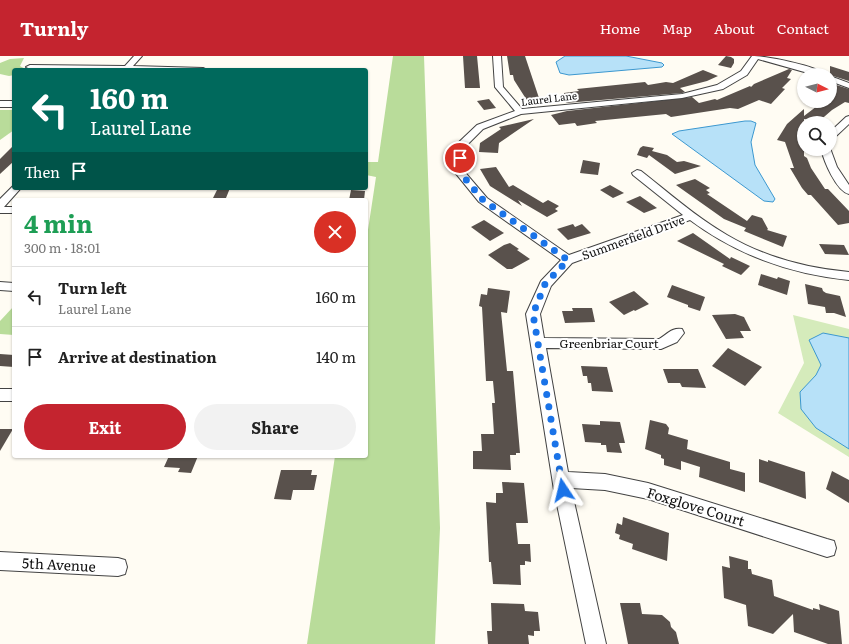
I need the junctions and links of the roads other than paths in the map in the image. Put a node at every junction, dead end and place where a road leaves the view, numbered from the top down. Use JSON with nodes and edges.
{"nodes":[{"id":1,"x":138,"y":56,"type":"edge"},
{"id":2,"x":497,"y":56,"type":"edge"},
{"id":3,"x":756,"y":56,"type":"edge"},
{"id":4,"x":30,"y":67,"type":"dead end"},
{"id":5,"x":62,"y":68,"type":"edge"},
{"id":6,"x":128,"y":68,"type":"edge"},
{"id":7,"x":801,"y":68,"type":"edge"},
{"id":8,"x":837,"y":81,"type":"edge"},
{"id":9,"x":849,"y":86,"type":"edge"},
{"id":10,"x":0,"y":104,"type":"edge"},
{"id":11,"x":12,"y":104,"type":"edge"},
{"id":12,"x":520,"y":112,"type":"junction"},
{"id":13,"x":849,"y":119,"type":"edge"},
{"id":14,"x":837,"y":130,"type":"edge"},
{"id":15,"x":828,"y":156,"type":"edge"},
{"id":16,"x":637,"y":173,"type":"dead end"},
{"id":17,"x":14,"y":190,"type":"edge"},
{"id":18,"x":849,"y":191,"type":"edge"},
{"id":19,"x":0,"y":205,"type":"edge"},
{"id":20,"x":0,"y":210,"type":"edge"},
{"id":21,"x":12,"y":210,"type":"edge"},
{"id":22,"x":691,"y":216,"type":"junction"},
{"id":23,"x":568,"y":260,"type":"junction"},
{"id":24,"x":849,"y":276,"type":"edge"},
{"id":25,"x":0,"y":286,"type":"edge"},
{"id":26,"x":12,"y":287,"type":"edge"},
{"id":27,"x":677,"y":333,"type":"dead end"},
{"id":28,"x":538,"y":343,"type":"junction"},
{"id":29,"x":0,"y":395,"type":"edge"},
{"id":30,"x":12,"y":395,"type":"edge"},
{"id":31,"x":562,"y":480,"type":"junction"},
{"id":32,"x":827,"y":548,"type":"dead end"},
{"id":33,"x":0,"y":561,"type":"edge"},
{"id":34,"x":118,"y":566,"type":"dead end"},
{"id":35,"x":596,"y":644,"type":"edge"}],
"edges":[{"from":1,"to":6,"type":"street"},
{"from":2,"to":12,"type":"street"},
{"from":3,"to":7,"type":"street"},
{"from":3,"to":12,"type":"street","name":"Laurel Lane"},
{"from":4,"to":5,"type":"street"},
{"from":8,"to":9,"type":"street"},
{"from":10,"to":11,"type":"street"},
{"from":12,"to":23,"type":"street","name":"Laurel Lane"},
{"from":13,"to":14,"type":"street"},
{"from":15,"to":18,"type":"street"},
{"from":16,"to":22,"type":"street"},
{"from":17,"to":19,"type":"street"},
{"from":20,"to":21,"type":"street"},
{"from":22,"to":23,"type":"street","name":"Summerfield Drive"},
{"from":22,"to":24,"type":"street"},
{"from":23,"to":28,"type":"street","name":"Summerfield Drive"},
{"from":25,"to":26,"type":"street"},
{"from":27,"to":28,"type":"street","name":"Greenbriar Court"},
{"from":28,"to":31,"type":"street","name":"Summerfield Drive"},
{"from":29,"to":30,"type":"street"},
{"from":31,"to":32,"type":"street","name":"Foxglove Court"},
{"from":31,"to":35,"type":"street","name":"Summerfield Drive"},
{"from":33,"to":34,"type":"street","name":"5th Avenue"}]}
